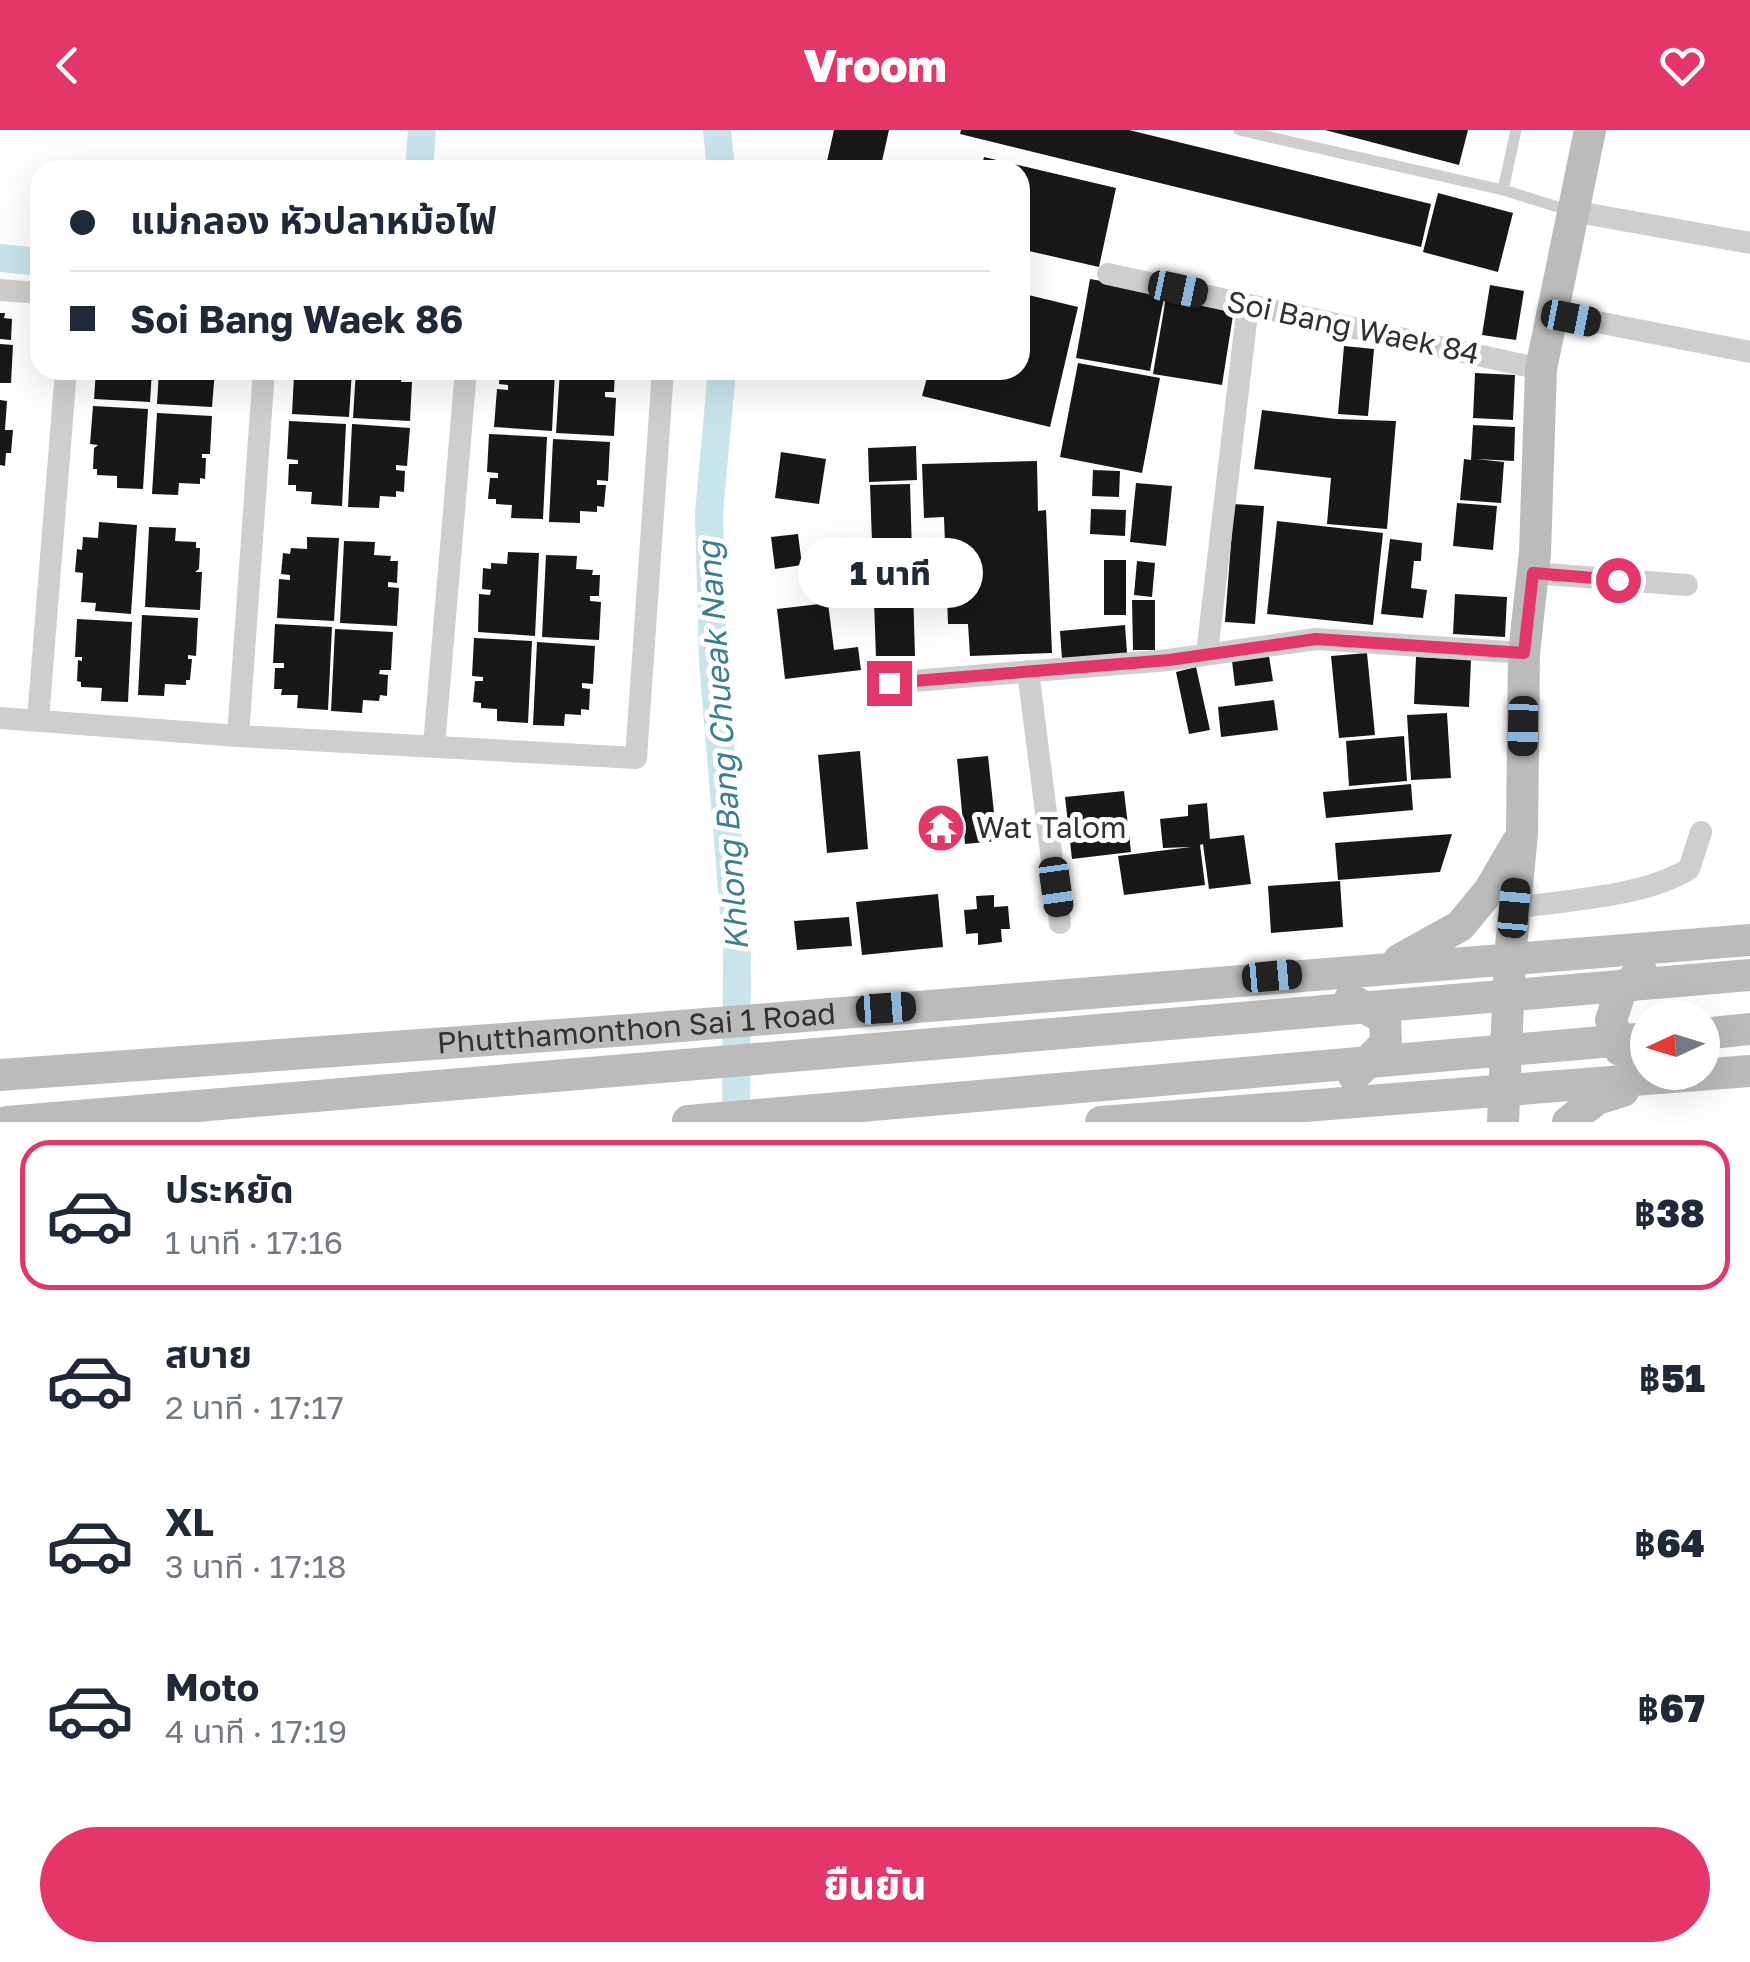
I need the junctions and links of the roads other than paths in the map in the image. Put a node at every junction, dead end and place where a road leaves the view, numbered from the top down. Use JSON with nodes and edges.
{"nodes":[{"id":1,"x":1239,"y":130,"type":"edge"},
{"id":2,"x":1516,"y":130,"type":"edge"},
{"id":3,"x":1590,"y":130,"type":"edge"},
{"id":4,"x":1503,"y":190,"type":"junction"},
{"id":5,"x":1572,"y":212,"type":"junction"},
{"id":6,"x":1750,"y":243,"type":"edge"},
{"id":7,"x":1108,"y":274,"type":"dead end"},
{"id":8,"x":0,"y":290,"type":"edge"},
{"id":9,"x":30,"y":292,"type":"edge"},
{"id":10,"x":1248,"y":305,"type":"junction"},
{"id":11,"x":1551,"y":314,"type":"junction"},
{"id":12,"x":1750,"y":352,"type":"edge"},
{"id":13,"x":1540,"y":369,"type":"junction"},
{"id":14,"x":65,"y":380,"type":"edge"},
{"id":15,"x":263,"y":380,"type":"edge"},
{"id":16,"x":465,"y":380,"type":"edge"},
{"id":17,"x":663,"y":380,"type":"edge"},
{"id":18,"x":1533,"y":573,"type":"junction"},
{"id":19,"x":1687,"y":585,"type":"dead end"},
{"id":20,"x":1207,"y":653,"type":"junction"},
{"id":21,"x":1524,"y":653,"type":"junction"},
{"id":22,"x":1028,"y":672,"type":"junction"},
{"id":23,"x":889,"y":683,"type":"dead end"},
{"id":24,"x":0,"y":718,"type":"edge"},
{"id":25,"x":38,"y":719,"type":"junction"},
{"id":26,"x":238,"y":736,"type":"junction"},
{"id":27,"x":434,"y":746,"type":"junction"},
{"id":28,"x":1701,"y":832,"type":"dead end"},
{"id":29,"x":1522,"y":834,"type":"junction"},
{"id":30,"x":1514,"y":908,"type":"junction"},
{"id":31,"x":1060,"y":923,"type":"dead end"},
{"id":32,"x":1750,"y":941,"type":"edge"},
{"id":33,"x":1510,"y":957,"type":"junction"},
{"id":34,"x":1386,"y":967,"type":"junction"},
{"id":35,"x":1750,"y":975,"type":"edge"},
{"id":36,"x":1158,"y":986,"type":"junction"},
{"id":37,"x":1750,"y":1030,"type":"edge"},
{"id":38,"x":1720,"y":1032,"type":"edge"},
{"id":39,"x":1630,"y":1040,"type":"edge"},
{"id":40,"x":1630,"y":1056,"type":"edge"},
{"id":41,"x":1720,"y":1068,"type":"edge"},
{"id":42,"x":1720,"y":1071,"type":"edge"},
{"id":43,"x":1750,"y":1071,"type":"edge"},
{"id":44,"x":0,"y":1076,"type":"edge"},
{"id":45,"x":1630,"y":1076,"type":"edge"},
{"id":46,"x":1630,"y":1082,"type":"edge"},
{"id":47,"x":1368,"y":1100,"type":"junction"},
{"id":48,"x":1504,"y":1106,"type":"edge"},
{"id":49,"x":1218,"y":1112,"type":"junction"},
{"id":50,"x":688,"y":1121,"type":"edge"},
{"id":51,"x":7,"y":1122,"type":"edge"},
{"id":52,"x":672,"y":1122,"type":"edge"},
{"id":53,"x":1101,"y":1122,"type":"edge"},
{"id":54,"x":1413,"y":1122,"type":"edge"},
{"id":55,"x":1568,"y":1122,"type":"edge"}],
"edges":[{"from":1,"to":4,"type":"lane"},
{"from":2,"to":4,"type":"lane"},
{"from":3,"to":5,"type":"main road"},
{"from":4,"to":5,"type":"lane"},
{"from":5,"to":6,"type":"street"},
{"from":5,"to":11,"type":"main road"},
{"from":7,"to":10,"type":"street","name":"Soi Bang Waek 84"},
{"from":8,"to":9,"type":"street"},
{"from":10,"to":13,"type":"street","name":"Soi Bang Waek 84"},
{"from":10,"to":20,"type":"street"},
{"from":11,"to":12,"type":"street"},
{"from":11,"to":13,"type":"main road"},
{"from":13,"to":18,"type":"main road"},
{"from":14,"to":25,"type":"street"},
{"from":15,"to":26,"type":"street"},
{"from":16,"to":27,"type":"street"},
{"from":17,"to":27,"type":"street"},
{"from":18,"to":19,"type":"street"},
{"from":18,"to":21,"type":"main road"},
{"from":20,"to":21,"type":"street"},
{"from":20,"to":22,"type":"street"},
{"from":21,"to":29,"type":"main road"},
{"from":22,"to":23,"type":"street"},
{"from":22,"to":31,"type":"street"},
{"from":24,"to":25,"type":"street"},
{"from":25,"to":26,"type":"street"},
{"from":26,"to":27,"type":"street"},
{"from":28,"to":30,"type":"street"},
{"from":29,"to":30,"type":"main road"},
{"from":29,"to":34,"type":"main road"},
{"from":30,"to":33,"type":"main road"},
{"from":32,"to":33,"type":"main road","name":"Phutthamonthon Sai 1 Road"},
{"from":32,"to":40,"type":"main road"},
{"from":33,"to":34,"type":"main road","name":"Phutthamonthon Sai 1 Road"},
{"from":33,"to":48,"type":"main road"},
{"from":34,"to":36,"type":"main road","name":"Phutthamonthon Sai 1 Road"},
{"from":35,"to":51,"type":"main road","name":"Phutthamonthon Sai 1 Road","bridge":true},
{"from":36,"to":44,"type":"main road","name":"Phutthamonthon Sai 1 Road"},
{"from":36,"to":49,"type":"main road"},
{"from":37,"to":38,"type":"main road"},
{"from":39,"to":50,"type":"main road","bridge":true},
{"from":41,"to":43,"type":"main road"},
{"from":42,"to":43,"type":"main road"},
{"from":45,"to":48,"type":"main road"},
{"from":46,"to":55,"type":"main road"},
{"from":47,"to":48,"type":"main road"},
{"from":47,"to":49,"type":"main road"},
{"from":47,"to":54,"type":"main road"},
{"from":49,"to":53,"type":"main road"},
{"from":50,"to":52,"type":"main road"}]}
